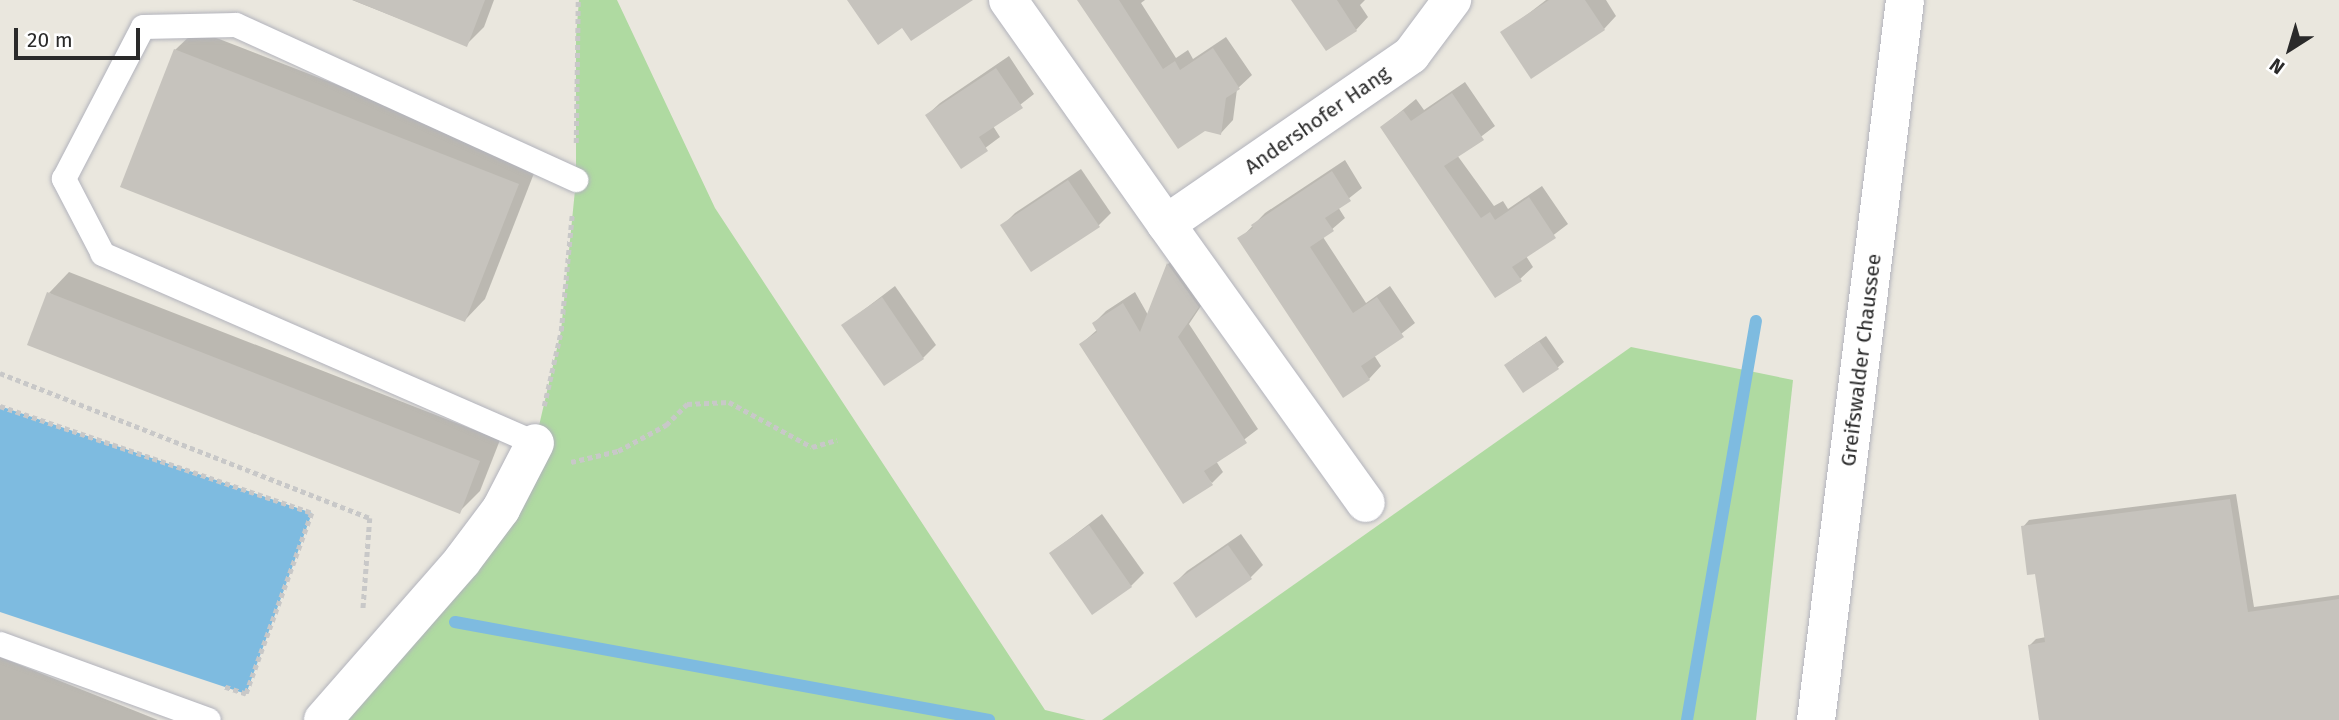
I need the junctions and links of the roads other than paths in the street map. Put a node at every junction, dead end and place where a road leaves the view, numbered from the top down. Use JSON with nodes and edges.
{"nodes":[{"id":1,"x":1008,"y":0,"type":"edge"},
{"id":2,"x":1452,"y":0,"type":"edge"},
{"id":3,"x":1905,"y":0,"type":"edge"},
{"id":4,"x":576,"y":180,"type":"road end"},
{"id":5,"x":1166,"y":224,"type":"junction"},
{"id":6,"x":530,"y":452,"type":"joint"},
{"id":7,"x":1366,"y":503,"type":"dead end"},
{"id":8,"x":0,"y":644,"type":"edge"},
{"id":9,"x":209,"y":720,"type":"edge"},
{"id":10,"x":323,"y":720,"type":"edge"},
{"id":11,"x":1816,"y":720,"type":"edge"}],
"edges":[{"from":1,"to":5,"type":"street"},
{"from":2,"to":5,"type":"street","name":"Andershofer Hang"},
{"from":3,"to":11,"type":"street","name":"Greifswalder Chaussee"},
{"from":4,"to":6,"type":"lane"},
{"from":5,"to":7,"type":"street"},
{"from":6,"to":10,"type":"street"},
{"from":8,"to":9,"type":"lane"}]}
